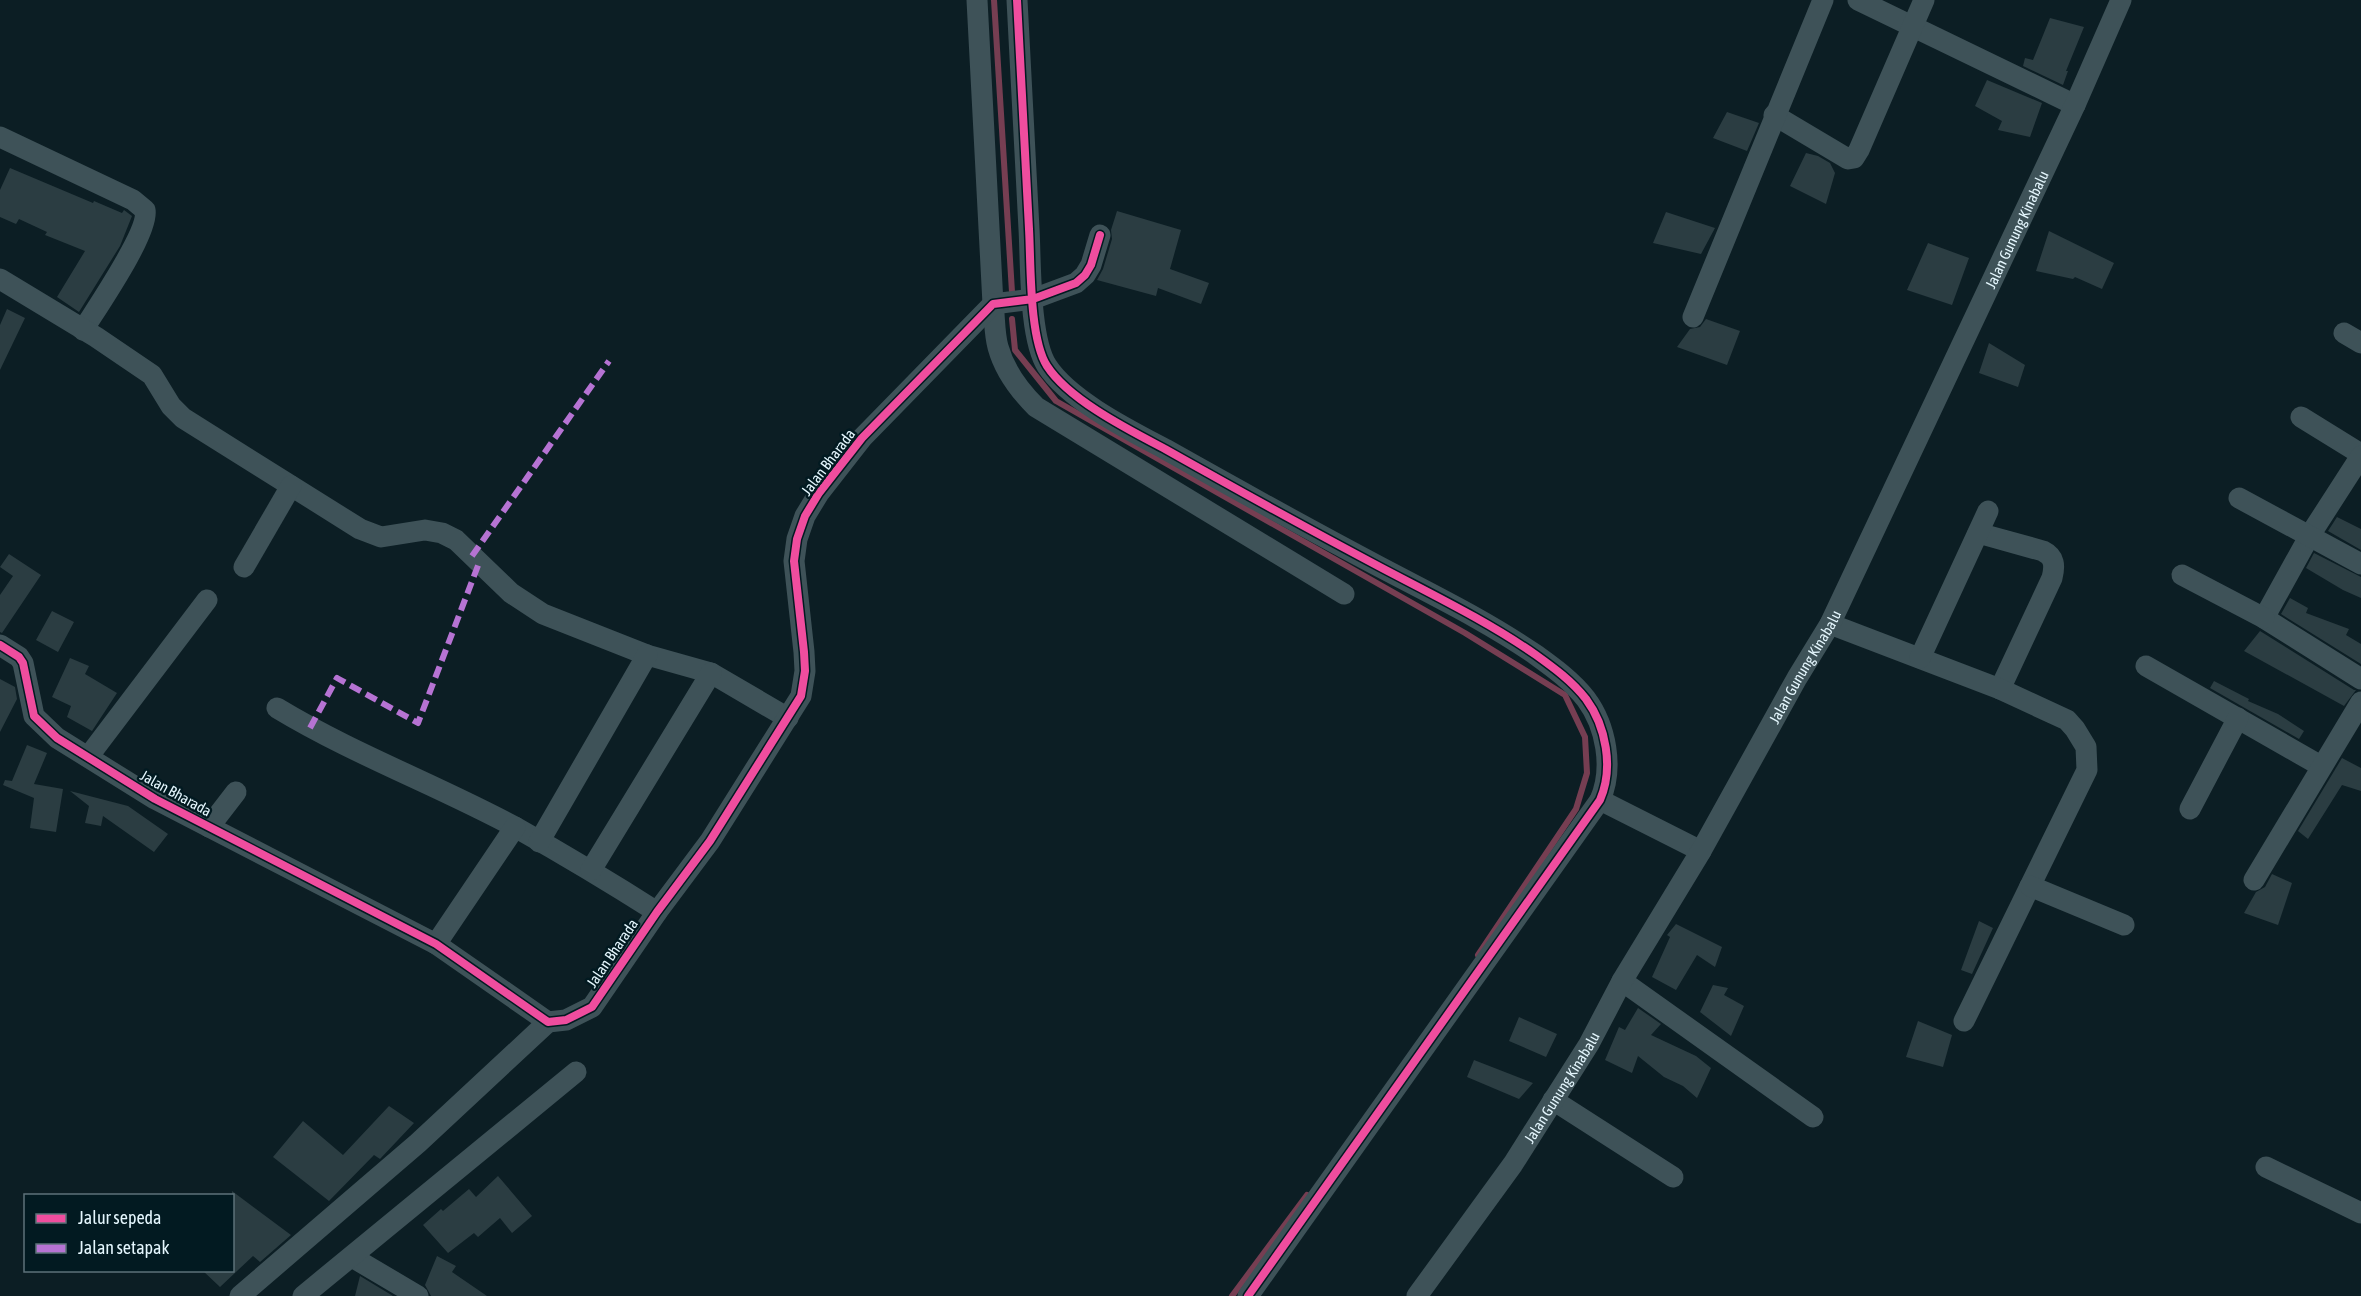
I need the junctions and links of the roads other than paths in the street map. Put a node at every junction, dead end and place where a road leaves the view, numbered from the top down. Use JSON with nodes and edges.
{"nodes":[{"id":1,"x":977,"y":0,"type":"edge"},
{"id":2,"x":1017,"y":0,"type":"edge"},
{"id":3,"x":1823,"y":0,"type":"edge"},
{"id":4,"x":1858,"y":0,"type":"edge"},
{"id":5,"x":1924,"y":0,"type":"edge"},
{"id":6,"x":2121,"y":0,"type":"edge"},
{"id":7,"x":1912,"y":25,"type":"junction"},
{"id":8,"x":2075,"y":105,"type":"junction"},
{"id":9,"x":1774,"y":115,"type":"junction"},
{"id":10,"x":0,"y":137,"type":"edge"},
{"id":11,"x":1100,"y":235,"type":"dead end"},
{"id":12,"x":0,"y":279,"type":"edge"},
{"id":13,"x":1013,"y":301,"type":"junction"},
{"id":14,"x":1693,"y":317,"type":"dead end"},
{"id":15,"x":83,"y":330,"type":"junction"},
{"id":16,"x":2301,"y":417,"type":"dead end"},
{"id":17,"x":2361,"y":455,"type":"edge"},
{"id":18,"x":291,"y":486,"type":"junction"},
{"id":19,"x":2239,"y":498,"type":"dead end"},
{"id":20,"x":1988,"y":511,"type":"dead end"},
{"id":21,"x":1978,"y":533,"type":"junction"},
{"id":22,"x":2310,"y":535,"type":"junction"},
{"id":23,"x":2361,"y":564,"type":"edge"},
{"id":24,"x":244,"y":567,"type":"dead end"},
{"id":25,"x":2182,"y":575,"type":"dead end"},
{"id":26,"x":1344,"y":594,"type":"dead end"},
{"id":27,"x":207,"y":600,"type":"dead end"},
{"id":28,"x":2264,"y":618,"type":"junction"},
{"id":29,"x":1830,"y":624,"type":"junction"},
{"id":30,"x":0,"y":645,"type":"edge"},
{"id":31,"x":647,"y":655,"type":"junction"},
{"id":32,"x":1920,"y":658,"type":"junction"},
{"id":33,"x":2146,"y":666,"type":"dead end"},
{"id":34,"x":711,"y":673,"type":"junction"},
{"id":35,"x":2361,"y":679,"type":"edge"},
{"id":36,"x":2000,"y":689,"type":"junction"},
{"id":37,"x":2361,"y":702,"type":"edge"},
{"id":38,"x":277,"y":708,"type":"dead end"},
{"id":39,"x":788,"y":718,"type":"junction"},
{"id":40,"x":2238,"y":718,"type":"junction"},
{"id":41,"x":88,"y":757,"type":"junction"},
{"id":42,"x":2321,"y":766,"type":"junction"},
{"id":43,"x":236,"y":792,"type":"dead end"},
{"id":44,"x":1600,"y":800,"type":"junction"},
{"id":45,"x":2190,"y":809,"type":"dead end"},
{"id":46,"x":209,"y":827,"type":"junction"},
{"id":47,"x":515,"y":827,"type":"junction"},
{"id":48,"x":539,"y":842,"type":"junction"},
{"id":49,"x":1701,"y":851,"type":"junction"},
{"id":50,"x":591,"y":870,"type":"junction"},
{"id":51,"x":2254,"y":880,"type":"dead end"},
{"id":52,"x":2030,"y":886,"type":"junction"},
{"id":53,"x":657,"y":912,"type":"junction"},
{"id":54,"x":2124,"y":925,"type":"dead end"},
{"id":55,"x":436,"y":944,"type":"junction"},
{"id":56,"x":1622,"y":981,"type":"junction"},
{"id":57,"x":1964,"y":1021,"type":"dead end"},
{"id":58,"x":548,"y":1022,"type":"junction"},
{"id":59,"x":576,"y":1072,"type":"dead end"},
{"id":60,"x":1553,"y":1100,"type":"junction"},
{"id":61,"x":1813,"y":1117,"type":"dead end"},
{"id":62,"x":2266,"y":1167,"type":"dead end"},
{"id":63,"x":1673,"y":1177,"type":"dead end"},
{"id":64,"x":2361,"y":1213,"type":"edge"},
{"id":65,"x":352,"y":1257,"type":"junction"},
{"id":66,"x":240,"y":1296,"type":"edge"},
{"id":67,"x":303,"y":1296,"type":"edge"},
{"id":68,"x":418,"y":1296,"type":"edge"},
{"id":69,"x":1248,"y":1296,"type":"edge"},
{"id":70,"x":1417,"y":1296,"type":"edge"}],
"edges":[{"from":1,"to":13,"type":"street"},
{"from":2,"to":13,"type":"street"},
{"from":3,"to":9,"type":"street"},
{"from":4,"to":7,"type":"street"},
{"from":5,"to":7,"type":"street"},
{"from":6,"to":8,"type":"street","name":"Jalan Gunung Kinabalu"},
{"from":7,"to":8,"type":"street"},
{"from":7,"to":9,"type":"street"},
{"from":8,"to":29,"type":"street","name":"Jalan Gunung Kinabalu"},
{"from":9,"to":14,"type":"street"},
{"from":10,"to":15,"type":"street"},
{"from":11,"to":13,"type":"street"},
{"from":12,"to":15,"type":"street"},
{"from":13,"to":26,"type":"street"},
{"from":13,"to":39,"type":"street","name":"Jalan Bharada"},
{"from":13,"to":44,"type":"street"},
{"from":15,"to":18,"type":"street"},
{"from":16,"to":17,"type":"street"},
{"from":17,"to":22,"type":"street"},
{"from":18,"to":24,"type":"street"},
{"from":18,"to":31,"type":"street"},
{"from":19,"to":22,"type":"street"},
{"from":20,"to":21,"type":"street"},
{"from":21,"to":32,"type":"street"},
{"from":21,"to":36,"type":"street"},
{"from":22,"to":23,"type":"street"},
{"from":22,"to":28,"type":"street"},
{"from":25,"to":28,"type":"street"},
{"from":27,"to":41,"type":"street"},
{"from":28,"to":35,"type":"street"},
{"from":29,"to":32,"type":"street"},
{"from":29,"to":49,"type":"street","name":"Jalan Gunung Kinabalu"},
{"from":30,"to":41,"type":"street","name":"Jalan Bharada"},
{"from":31,"to":34,"type":"street"},
{"from":31,"to":48,"type":"street"},
{"from":32,"to":36,"type":"street"},
{"from":33,"to":40,"type":"street"},
{"from":34,"to":39,"type":"street"},
{"from":34,"to":50,"type":"street"},
{"from":36,"to":52,"type":"street"},
{"from":37,"to":42,"type":"street"},
{"from":38,"to":47,"type":"street"},
{"from":39,"to":53,"type":"street","name":"Jalan Bharada"},
{"from":40,"to":42,"type":"street"},
{"from":40,"to":45,"type":"street"},
{"from":41,"to":46,"type":"street","name":"Jalan Bharada"},
{"from":42,"to":51,"type":"street"},
{"from":43,"to":46,"type":"street"},
{"from":44,"to":49,"type":"street"},
{"from":44,"to":69,"type":"street"},
{"from":46,"to":55,"type":"street","name":"Jalan Bharada"},
{"from":47,"to":48,"type":"street"},
{"from":47,"to":55,"type":"street"},
{"from":48,"to":50,"type":"street"},
{"from":49,"to":56,"type":"street","name":"Jalan Gunung Kinabalu"},
{"from":50,"to":53,"type":"street"},
{"from":52,"to":54,"type":"street"},
{"from":52,"to":57,"type":"street"},
{"from":53,"to":58,"type":"street","name":"Jalan Bharada"},
{"from":55,"to":58,"type":"street","name":"Jalan Bharada"},
{"from":56,"to":60,"type":"street","name":"Jalan Gunung Kinabalu"},
{"from":56,"to":61,"type":"street"},
{"from":58,"to":66,"type":"street","name":"Jalan Bharada"},
{"from":59,"to":65,"type":"street"},
{"from":60,"to":63,"type":"street"},
{"from":60,"to":70,"type":"street","name":"Jalan Gunung Kinabalu"},
{"from":62,"to":64,"type":"street"},
{"from":65,"to":67,"type":"street"},
{"from":65,"to":68,"type":"street"}]}
